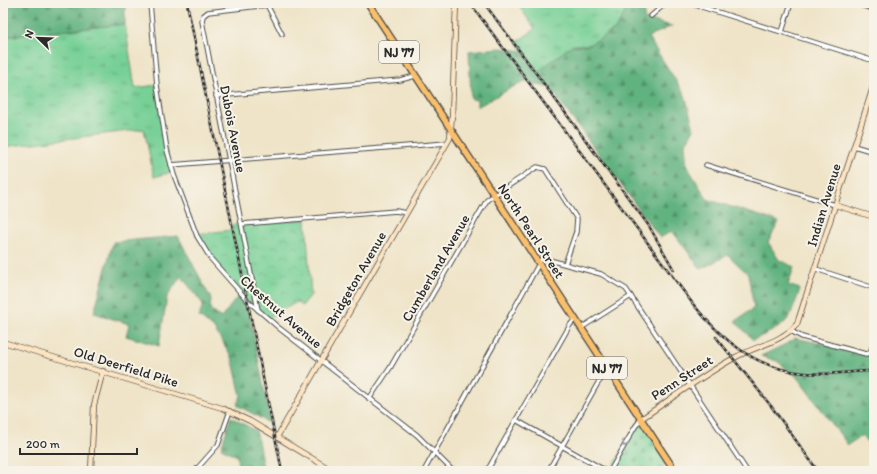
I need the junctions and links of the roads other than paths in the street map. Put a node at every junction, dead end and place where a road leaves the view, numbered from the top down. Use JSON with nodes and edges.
{"nodes":[{"id":1,"x":150,"y":3,"type":"edge"},
{"id":2,"x":368,"y":3,"type":"edge"},
{"id":3,"x":456,"y":3,"type":"edge"},
{"id":4,"x":666,"y":3,"type":"edge"},
{"id":5,"x":689,"y":3,"type":"edge"},
{"id":6,"x":791,"y":3,"type":"edge"},
{"id":7,"x":854,"y":3,"type":"edge"},
{"id":8,"x":267,"y":4,"type":"edge"},
{"id":9,"x":874,"y":9,"type":"edge"},
{"id":10,"x":651,"y":16,"type":"dead end"},
{"id":11,"x":782,"y":32,"type":"junction"},
{"id":12,"x":282,"y":34,"type":"dead end"},
{"id":13,"x":874,"y":61,"type":"edge"},
{"id":14,"x":415,"y":76,"type":"junction"},
{"id":15,"x":874,"y":84,"type":"edge"},
{"id":16,"x":216,"y":96,"type":"junction"},
{"id":17,"x":451,"y":130,"type":"junction"},
{"id":18,"x":448,"y":143,"type":"junction"},
{"id":19,"x":854,"y":146,"type":"junction"},
{"id":20,"x":874,"y":152,"type":"edge"},
{"id":21,"x":228,"y":160,"type":"junction"},
{"id":22,"x":171,"y":165,"type":"junction"},
{"id":23,"x":706,"y":165,"type":"dead end"},
{"id":24,"x":494,"y":195,"type":"junction"},
{"id":25,"x":835,"y":205,"type":"junction"},
{"id":26,"x":406,"y":213,"type":"junction"},
{"id":27,"x":874,"y":217,"type":"edge"},
{"id":28,"x":242,"y":224,"type":"junction"},
{"id":29,"x":564,"y":264,"type":"junction"},
{"id":30,"x":539,"y":265,"type":"junction"},
{"id":31,"x":816,"y":269,"type":"junction"},
{"id":32,"x":874,"y":288,"type":"edge"},
{"id":33,"x":631,"y":296,"type":"junction"},
{"id":34,"x":258,"y":310,"type":"junction"},
{"id":35,"x":575,"y":319,"type":"junction"},
{"id":36,"x":581,"y":328,"type":"junction"},
{"id":37,"x":791,"y":331,"type":"junction"},
{"id":38,"x":3,"y":342,"type":"edge"},
{"id":39,"x":873,"y":344,"type":"edge"},
{"id":40,"x":321,"y":361,"type":"junction"},
{"id":41,"x":608,"y":370,"type":"junction"},
{"id":42,"x":103,"y":371,"type":"junction"},
{"id":43,"x":690,"y":386,"type":"junction"},
{"id":44,"x":369,"y":399,"type":"junction"},
{"id":45,"x":230,"y":411,"type":"junction"},
{"id":46,"x":641,"y":419,"type":"junction"},
{"id":47,"x":516,"y":420,"type":"junction"},
{"id":48,"x":277,"y":437,"type":"junction"},
{"id":49,"x":562,"y":446,"type":"junction"},
{"id":50,"x":435,"y":452,"type":"junction"},
{"id":51,"x":91,"y":471,"type":"edge"},
{"id":52,"x":195,"y":471,"type":"edge"},
{"id":53,"x":333,"y":471,"type":"edge"},
{"id":54,"x":424,"y":471,"type":"edge"},
{"id":55,"x":453,"y":471,"type":"edge"},
{"id":56,"x":487,"y":471,"type":"edge"},
{"id":57,"x":548,"y":471,"type":"edge"},
{"id":58,"x":606,"y":471,"type":"edge"},
{"id":59,"x":610,"y":471,"type":"edge"},
{"id":60,"x":675,"y":471,"type":"edge"},
{"id":61,"x":747,"y":471,"type":"edge"}],
"edges":[{"from":1,"to":22,"type":"street","name":"Chestnut Avenue"},
{"from":2,"to":14,"type":"main road","name":"North Pearl Street","number":"NJ 77"},
{"from":3,"to":17,"type":"street","name":"Bridgeton Avenue"},
{"from":4,"to":10,"type":"street"},
{"from":5,"to":11,"type":"street"},
{"from":6,"to":11,"type":"street"},
{"from":7,"to":9,"type":"street"},
{"from":8,"to":12,"type":"street"},
{"from":8,"to":16,"type":"street","name":"Dubois Avenue"},
{"from":11,"to":13,"type":"street"},
{"from":14,"to":16,"type":"street"},
{"from":14,"to":17,"type":"main road","name":"North Pearl Street","number":"NJ 77"},
{"from":15,"to":19,"type":"street","name":"Indian Avenue"},
{"from":16,"to":21,"type":"street","name":"Dubois Avenue"},
{"from":17,"to":18,"type":"street","name":"Bridgeton Avenue"},
{"from":17,"to":24,"type":"main road","name":"North Pearl Street","number":"NJ 77"},
{"from":18,"to":21,"type":"street"},
{"from":18,"to":26,"type":"street","name":"Bridgeton Avenue"},
{"from":19,"to":20,"type":"street"},
{"from":19,"to":25,"type":"street","name":"Indian Avenue"},
{"from":21,"to":22,"type":"street"},
{"from":21,"to":28,"type":"street","name":"Dubois Avenue"},
{"from":22,"to":34,"type":"street","name":"Chestnut Avenue"},
{"from":23,"to":25,"type":"street"},
{"from":24,"to":29,"type":"street","name":"Cumberland Avenue"},
{"from":24,"to":30,"type":"main road","name":"North Pearl Street","number":"NJ 77"},
{"from":24,"to":44,"type":"street","name":"Cumberland Avenue"},
{"from":25,"to":27,"type":"street"},
{"from":25,"to":31,"type":"street","name":"Indian Avenue"},
{"from":26,"to":28,"type":"street"},
{"from":26,"to":40,"type":"street","name":"Bridgeton Avenue"},
{"from":28,"to":34,"type":"street","name":"Dubois Avenue"},
{"from":29,"to":30,"type":"street"},
{"from":29,"to":33,"type":"street"},
{"from":30,"to":35,"type":"main road","name":"North Pearl Street","number":"NJ 77"},
{"from":30,"to":50,"type":"street"},
{"from":31,"to":32,"type":"street"},
{"from":31,"to":37,"type":"street","name":"Indian Avenue"},
{"from":33,"to":36,"type":"street"},
{"from":33,"to":43,"type":"street"},
{"from":34,"to":40,"type":"street","name":"Chestnut Avenue"},
{"from":35,"to":36,"type":"main road","name":"North Pearl Street","number":"NJ 77"},
{"from":35,"to":47,"type":"street"},
{"from":36,"to":41,"type":"main road","name":"North Pearl Street","number":"NJ 77"},
{"from":37,"to":39,"type":"street"},
{"from":37,"to":43,"type":"street","name":"Penn Street"},
{"from":38,"to":42,"type":"street","name":"Old Deerfield Pike"},
{"from":40,"to":44,"type":"street","name":"Chestnut Avenue"},
{"from":40,"to":48,"type":"street","name":"Bridgeton Avenue"},
{"from":41,"to":46,"type":"main road","name":"North Pearl Street","number":"NJ 77"},
{"from":41,"to":49,"type":"street"},
{"from":42,"to":45,"type":"street","name":"Old Deerfield Pike"},
{"from":42,"to":51,"type":"street"},
{"from":43,"to":46,"type":"street","name":"Penn Street"},
{"from":43,"to":61,"type":"street"},
{"from":44,"to":50,"type":"street","name":"Chestnut Avenue"},
{"from":45,"to":48,"type":"street","name":"Old Deerfield Pike"},
{"from":45,"to":52,"type":"street"},
{"from":46,"to":59,"type":"street","name":"Penn Street","one_way":true},
{"from":46,"to":60,"type":"main road","name":"North Pearl Street","number":"NJ 77"},
{"from":47,"to":49,"type":"street"},
{"from":47,"to":56,"type":"street"},
{"from":48,"to":53,"type":"street","name":"Old Deerfield Pike"},
{"from":49,"to":57,"type":"street"},
{"from":49,"to":58,"type":"street"},
{"from":50,"to":54,"type":"street"},
{"from":50,"to":55,"type":"street","name":"Chestnut Avenue"}]}
